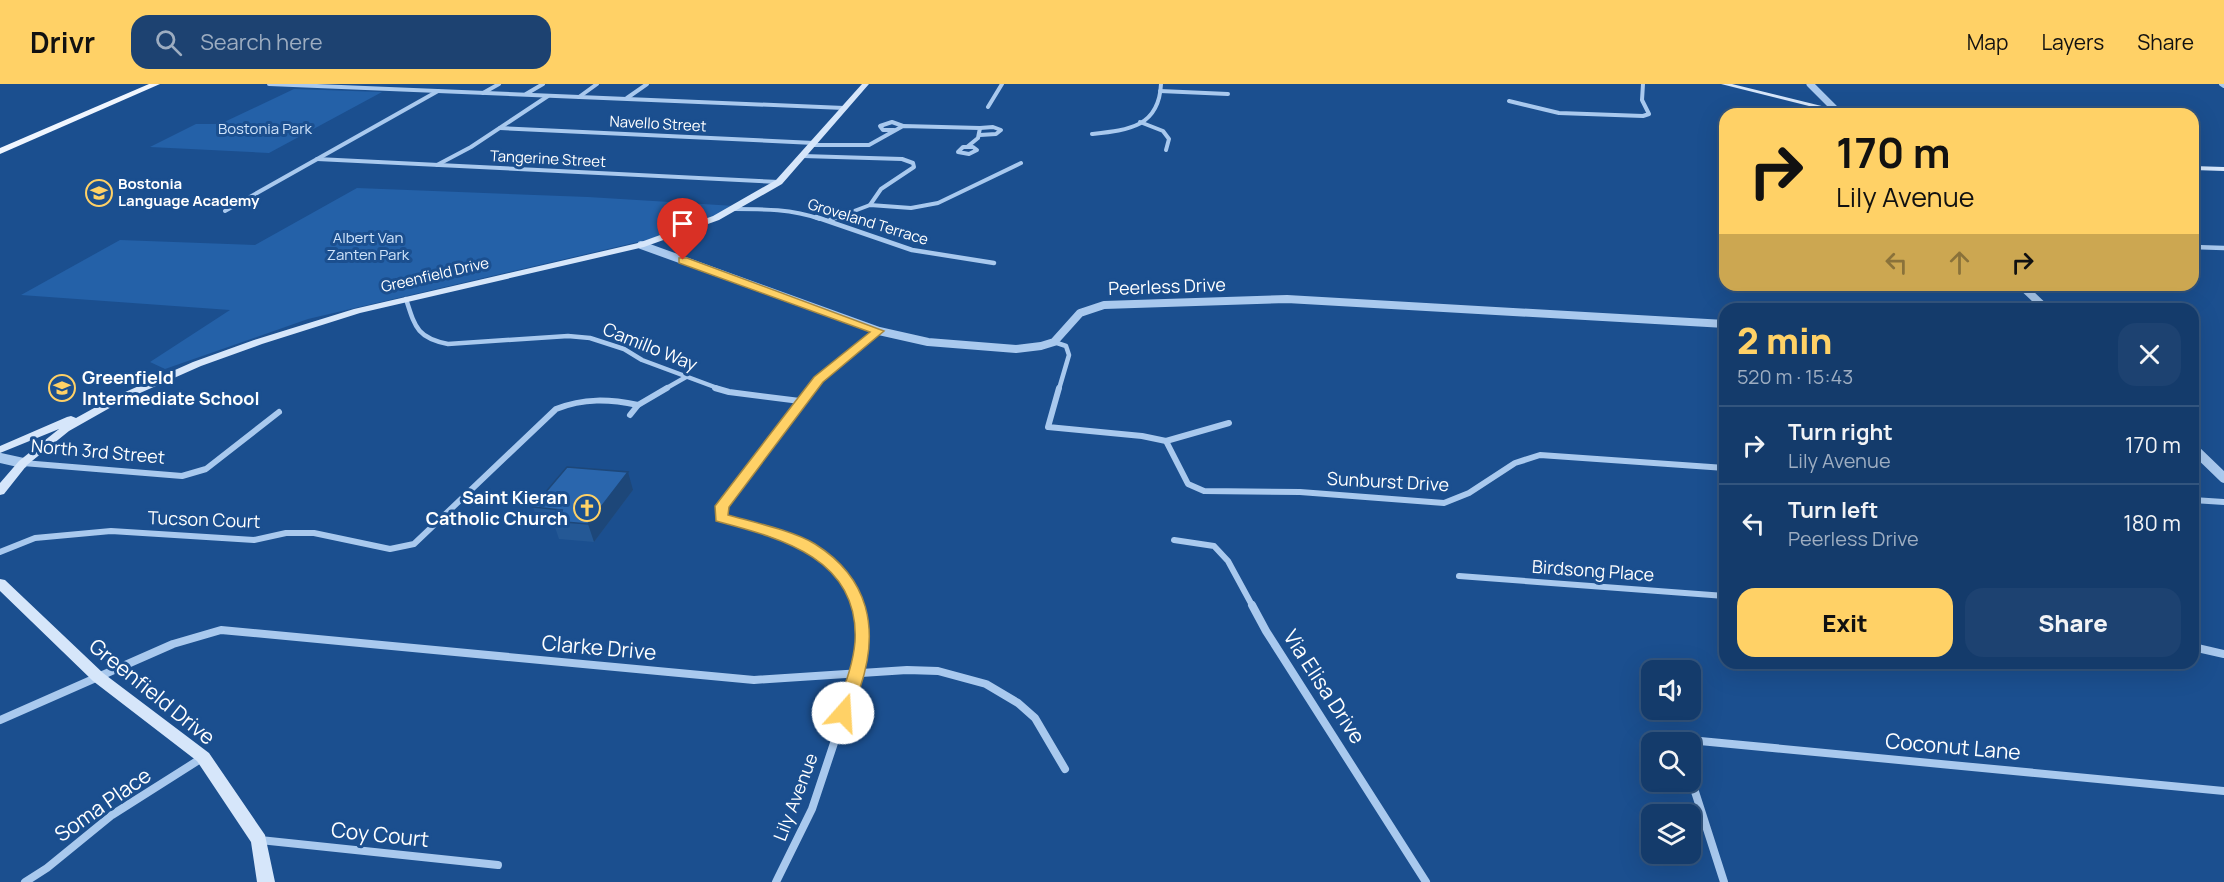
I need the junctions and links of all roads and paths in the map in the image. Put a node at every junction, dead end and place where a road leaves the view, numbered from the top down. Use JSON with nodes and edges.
{"nodes":[{"id":1,"x":140,"y":84,"type":"edge"},
{"id":2,"x":156,"y":84,"type":"edge"},
{"id":3,"x":269,"y":84,"type":"edge"},
{"id":4,"x":293,"y":84,"type":"edge"},
{"id":5,"x":386,"y":84,"type":"edge"},
{"id":6,"x":498,"y":84,"type":"edge"},
{"id":7,"x":543,"y":84,"type":"edge"},
{"id":8,"x":597,"y":84,"type":"edge"},
{"id":9,"x":647,"y":84,"type":"edge"},
{"id":10,"x":866,"y":84,"type":"edge"},
{"id":11,"x":1002,"y":84,"type":"edge"},
{"id":12,"x":1161,"y":84,"type":"edge"},
{"id":13,"x":1643,"y":84,"type":"edge"},
{"id":14,"x":1724,"y":84,"type":"edge"},
{"id":15,"x":1810,"y":84,"type":"edge"},
{"id":16,"x":377,"y":89,"type":"junction"},
{"id":17,"x":439,"y":91,"type":"junction"},
{"id":18,"x":1160,"y":91,"type":"junction"},
{"id":19,"x":483,"y":93,"type":"junction"},
{"id":20,"x":1228,"y":94,"type":"dead end"},
{"id":21,"x":525,"y":95,"type":"junction"},
{"id":22,"x":549,"y":96,"type":"junction"},
{"id":23,"x":578,"y":97,"type":"junction"},
{"id":24,"x":627,"y":99,"type":"junction"},
{"id":25,"x":1509,"y":101,"type":"dead end"},
{"id":26,"x":988,"y":107,"type":"dead end"},
{"id":27,"x":843,"y":108,"type":"junction"},
{"id":28,"x":1823,"y":108,"type":"edge"},
{"id":29,"x":1835,"y":108,"type":"edge"},
{"id":30,"x":1140,"y":122,"type":"junction"},
{"id":31,"x":903,"y":126,"type":"junction"},
{"id":32,"x":500,"y":128,"type":"junction"},
{"id":33,"x":980,"y":128,"type":"junction"},
{"id":34,"x":895,"y":130,"type":"junction"},
{"id":35,"x":1092,"y":134,"type":"dead end"},
{"id":36,"x":980,"y":135,"type":"junction"},
{"id":37,"x":0,"y":144,"type":"edge"},
{"id":38,"x":813,"y":144,"type":"junction"},
{"id":39,"x":967,"y":147,"type":"dead end"},
{"id":40,"x":1166,"y":150,"type":"dead end"},
{"id":41,"x":0,"y":151,"type":"edge"},
{"id":42,"x":803,"y":156,"type":"junction"},
{"id":43,"x":317,"y":159,"type":"junction"},
{"id":44,"x":1021,"y":164,"type":"dead end"},
{"id":45,"x":435,"y":166,"type":"junction"},
{"id":46,"x":2199,"y":168,"type":"edge"},
{"id":47,"x":2224,"y":169,"type":"edge"},
{"id":48,"x":779,"y":182,"type":"junction"},
{"id":49,"x":870,"y":205,"type":"junction"},
{"id":50,"x":734,"y":209,"type":"junction"},
{"id":51,"x":225,"y":211,"type":"dead end"},
{"id":52,"x":829,"y":220,"type":"junction"},
{"id":53,"x":641,"y":245,"type":"junction"},
{"id":54,"x":2199,"y":247,"type":"edge"},
{"id":55,"x":2224,"y":248,"type":"edge"},
{"id":56,"x":994,"y":263,"type":"dead end"},
{"id":57,"x":2027,"y":291,"type":"edge"},
{"id":58,"x":406,"y":300,"type":"junction"},
{"id":59,"x":2040,"y":303,"type":"edge"},
{"id":60,"x":1719,"y":324,"type":"edge"},
{"id":61,"x":879,"y":331,"type":"junction"},
{"id":62,"x":1054,"y":342,"type":"junction"},
{"id":63,"x":686,"y":377,"type":"junction"},
{"id":64,"x":800,"y":401,"type":"junction"},
{"id":65,"x":638,"y":405,"type":"junction"},
{"id":66,"x":100,"y":408,"type":"junction"},
{"id":67,"x":279,"y":412,"type":"dead end"},
{"id":68,"x":630,"y":415,"type":"dead end"},
{"id":69,"x":1229,"y":423,"type":"dead end"},
{"id":70,"x":1166,"y":441,"type":"junction"},
{"id":71,"x":0,"y":450,"type":"edge"},
{"id":72,"x":2199,"y":454,"type":"edge"},
{"id":73,"x":0,"y":458,"type":"edge"},
{"id":74,"x":23,"y":463,"type":"junction"},
{"id":75,"x":1719,"y":468,"type":"edge"},
{"id":76,"x":2224,"y":478,"type":"edge"},
{"id":77,"x":0,"y":491,"type":"edge"},
{"id":78,"x":2199,"y":500,"type":"edge"},
{"id":79,"x":2224,"y":502,"type":"edge"},
{"id":80,"x":1174,"y":540,"type":"dead end"},
{"id":81,"x":0,"y":552,"type":"edge"},
{"id":82,"x":1459,"y":576,"type":"dead end"},
{"id":83,"x":0,"y":583,"type":"edge"},
{"id":84,"x":1719,"y":596,"type":"edge"},
{"id":85,"x":2199,"y":648,"type":"edge"},
{"id":86,"x":2224,"y":654,"type":"edge"},
{"id":87,"x":857,"y":673,"type":"junction"},
{"id":88,"x":98,"y":677,"type":"junction"},
{"id":89,"x":0,"y":720,"type":"edge"},
{"id":90,"x":1701,"y":743,"type":"edge"},
{"id":91,"x":202,"y":758,"type":"junction"},
{"id":92,"x":1065,"y":769,"type":"dead end"},
{"id":93,"x":2224,"y":791,"type":"edge"},
{"id":94,"x":1695,"y":792,"type":"edge"},
{"id":95,"x":260,"y":840,"type":"junction"},
{"id":96,"x":498,"y":866,"type":"dead end"},
{"id":97,"x":25,"y":882,"type":"edge"},
{"id":98,"x":266,"y":882,"type":"edge"},
{"id":99,"x":776,"y":882,"type":"edge"},
{"id":100,"x":1426,"y":882,"type":"edge"},
{"id":101,"x":1724,"y":882,"type":"edge"}],
"edges":[{"from":1,"to":37,"type":"main road"},
{"from":2,"to":41,"type":"main road"},
{"from":3,"to":4,"type":"street"},
{"from":4,"to":16,"type":"street"},
{"from":5,"to":16,"type":"street"},
{"from":6,"to":19,"type":"street"},
{"from":7,"to":21,"type":"street"},
{"from":8,"to":23,"type":"street"},
{"from":9,"to":24,"type":"street"},
{"from":10,"to":27,"type":"main road","name":"Greenfield Drive"},
{"from":11,"to":26,"type":"street"},
{"from":12,"to":18,"type":"street"},
{"from":13,"to":25,"type":"street"},
{"from":14,"to":28,"type":"main road"},
{"from":15,"to":29,"type":"street"},
{"from":16,"to":17,"type":"street"},
{"from":17,"to":19,"type":"street"},
{"from":17,"to":43,"type":"street"},
{"from":18,"to":20,"type":"street"},
{"from":18,"to":30,"type":"street"},
{"from":19,"to":21,"type":"street"},
{"from":21,"to":22,"type":"street"},
{"from":22,"to":23,"type":"street"},
{"from":22,"to":32,"type":"street"},
{"from":23,"to":24,"type":"street"},
{"from":24,"to":27,"type":"street"},
{"from":27,"to":38,"type":"main road","name":"Greenfield Drive"},
{"from":30,"to":35,"type":"street"},
{"from":30,"to":40,"type":"street"},
{"from":31,"to":33,"type":"street"},
{"from":31,"to":34,"type":"street","name":"Navello Street"},
{"from":31,"to":34,"type":"street"},
{"from":32,"to":38,"type":"street","name":"Navello Street"},
{"from":32,"to":45,"type":"street"},
{"from":33,"to":36,"type":"street"},
{"from":33,"to":36,"type":"street"},
{"from":34,"to":38,"type":"street","name":"Navello Street"},
{"from":36,"to":39,"type":"street"},
{"from":38,"to":42,"type":"main road","name":"Greenfield Drive"},
{"from":42,"to":48,"type":"main road","name":"Greenfield Drive"},
{"from":42,"to":49,"type":"street"},
{"from":43,"to":45,"type":"street","name":"Tangerine Street"},
{"from":43,"to":51,"type":"street"},
{"from":44,"to":49,"type":"street"},
{"from":45,"to":48,"type":"street","name":"Tangerine Street"},
{"from":46,"to":47,"type":"main road"},
{"from":48,"to":50,"type":"main road","name":"Greenfield Drive"},
{"from":49,"to":52,"type":"street"},
{"from":50,"to":52,"type":"street","name":"Groveland Terrace"},
{"from":50,"to":53,"type":"main road","name":"Greenfield Drive"},
{"from":52,"to":56,"type":"street","name":"Groveland Terrace"},
{"from":53,"to":58,"type":"main road","name":"Greenfield Drive"},
{"from":53,"to":61,"type":"street"},
{"from":54,"to":55,"type":"street"},
{"from":57,"to":59,"type":"street"},
{"from":58,"to":63,"type":"street","name":"Camillo Way"},
{"from":58,"to":66,"type":"main road","name":"Greenfield Drive"},
{"from":60,"to":62,"type":"street","name":"Peerless Drive"},
{"from":61,"to":62,"type":"street"},
{"from":61,"to":64,"type":"street","name":"Lily Avenue"},
{"from":62,"to":70,"type":"street"},
{"from":63,"to":64,"type":"street","name":"Camillo Way"},
{"from":63,"to":65,"type":"street"},
{"from":64,"to":87,"type":"street","name":"Lily Avenue"},
{"from":65,"to":68,"type":"street"},
{"from":65,"to":81,"type":"street","name":"Tucson Court"},
{"from":66,"to":71,"type":"main road"},
{"from":66,"to":74,"type":"main road","name":"Greenfield Drive"},
{"from":67,"to":74,"type":"street","name":"North 3rd Street"},
{"from":69,"to":70,"type":"street"},
{"from":70,"to":75,"type":"street","name":"Sunburst Drive"},
{"from":72,"to":76,"type":"street"},
{"from":73,"to":74,"type":"street","name":"North 3rd Street"},
{"from":74,"to":77,"type":"main road","name":"Greenfield Drive"},
{"from":78,"to":79,"type":"street"},
{"from":80,"to":100,"type":"street","name":"Via Elisa Drive"},
{"from":82,"to":84,"type":"street","name":"Birdsong Place"},
{"from":83,"to":88,"type":"main road","name":"Greenfield Drive"},
{"from":85,"to":86,"type":"street"},
{"from":87,"to":88,"type":"street","name":"Clarke Drive"},
{"from":87,"to":92,"type":"street","name":"Clarke Drive"},
{"from":87,"to":99,"type":"street","name":"Lily Avenue"},
{"from":88,"to":89,"type":"street","name":"Clarke Drive"},
{"from":88,"to":91,"type":"main road","name":"Greenfield Drive"},
{"from":90,"to":93,"type":"street","name":"Coconut Lane"},
{"from":91,"to":95,"type":"main road","name":"Greenfield Drive"},
{"from":91,"to":97,"type":"street","name":"Soma Place"},
{"from":94,"to":101,"type":"street"},
{"from":95,"to":96,"type":"street","name":"Coy Court"},
{"from":95,"to":98,"type":"main road","name":"Greenfield Drive"}]}
